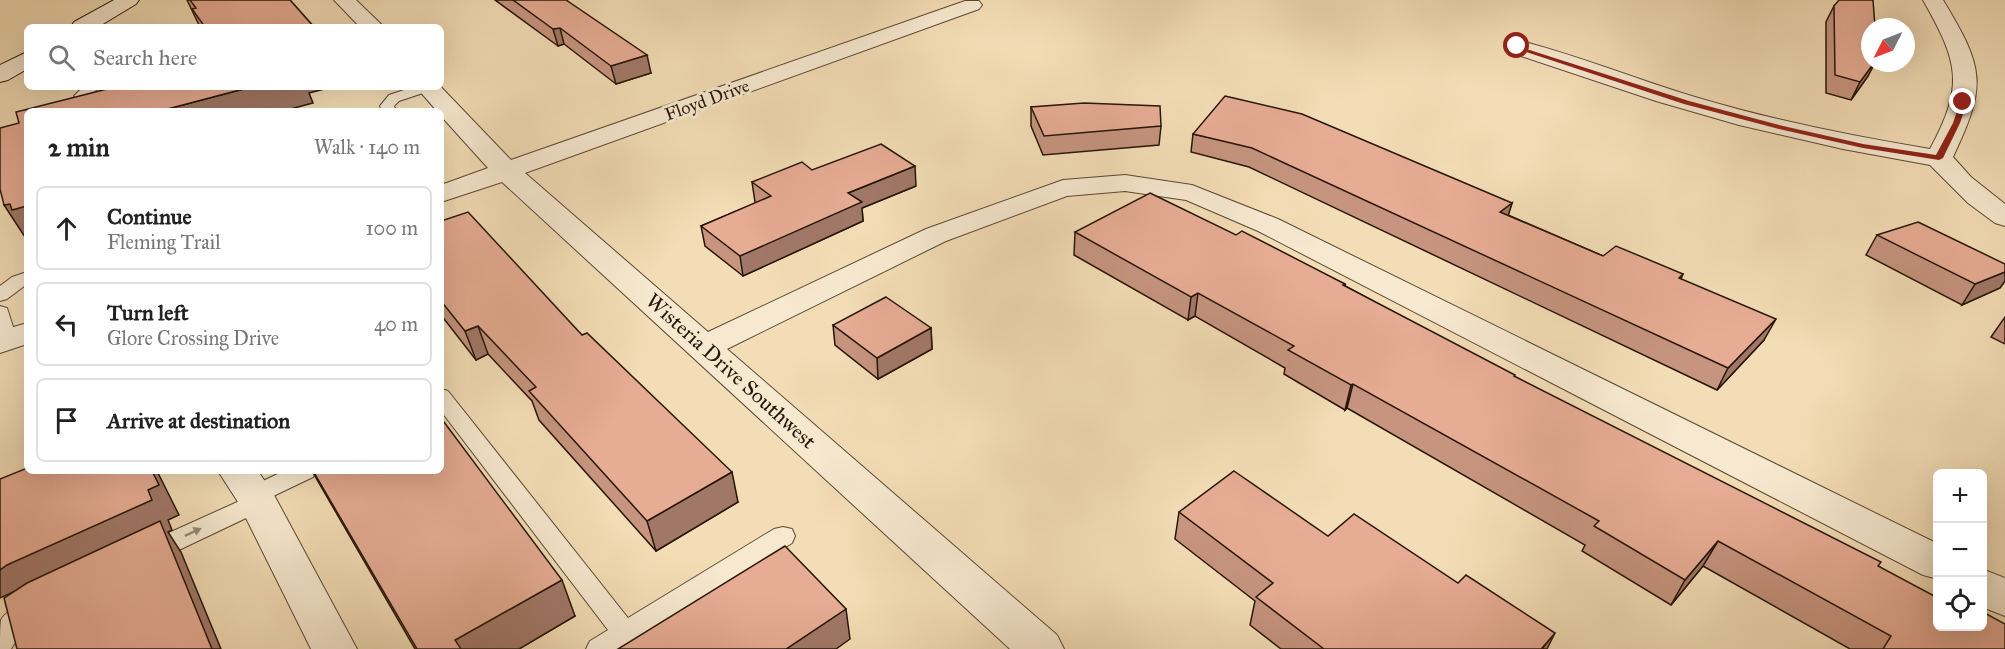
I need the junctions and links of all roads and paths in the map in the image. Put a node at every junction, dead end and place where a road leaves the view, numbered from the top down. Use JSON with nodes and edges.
{"nodes":[{"id":1,"x":129,"y":0,"type":"edge"},
{"id":2,"x":344,"y":0,"type":"edge"},
{"id":3,"x":1934,"y":0,"type":"edge"},
{"id":4,"x":972,"y":5,"type":"dead end"},
{"id":5,"x":87,"y":24,"type":"edge"},
{"id":6,"x":370,"y":24,"type":"edge"},
{"id":7,"x":1517,"y":46,"type":"dead end"},
{"id":8,"x":419,"y":90,"type":"edge"},
{"id":9,"x":431,"y":90,"type":"edge"},
{"id":10,"x":82,"y":95,"type":"edge"},
{"id":11,"x":117,"y":97,"type":"edge"},
{"id":12,"x":387,"y":108,"type":"edge"},
{"id":13,"x":1939,"y":158,"type":"junction"},
{"id":14,"x":507,"y":172,"type":"junction"},
{"id":15,"x":444,"y":193,"type":"edge"},
{"id":16,"x":2005,"y":217,"type":"edge"},
{"id":17,"x":24,"y":280,"type":"edge"},
{"id":18,"x":0,"y":295,"type":"edge"},
{"id":19,"x":704,"y":346,"type":"junction"},
{"id":20,"x":444,"y":404,"type":"edge"},
{"id":21,"x":296,"y":474,"type":"edge"},
{"id":22,"x":249,"y":490,"type":"edge"},
{"id":23,"x":783,"y":536,"type":"dead end"},
{"id":24,"x":1933,"y":561,"type":"edge"},
{"id":25,"x":129,"y":563,"type":"edge"},
{"id":26,"x":1987,"y":588,"type":"edge"},
{"id":27,"x":53,"y":598,"type":"edge"},
{"id":28,"x":2005,"y":598,"type":"edge"},
{"id":29,"x":625,"y":633,"type":"junction"},
{"id":30,"x":0,"y":644,"type":"edge"},
{"id":31,"x":334,"y":649,"type":"edge"},
{"id":32,"x":599,"y":649,"type":"edge"},
{"id":33,"x":1041,"y":649,"type":"edge"}],
"edges":[{"from":1,"to":5,"type":"street"},
{"from":2,"to":6,"type":"street"},
{"from":3,"to":13,"type":"street"},
{"from":4,"to":14,"type":"street","name":"Floyd Drive"},
{"from":7,"to":13,"type":"street"},
{"from":8,"to":12,"type":"lane"},
{"from":9,"to":14,"type":"street","name":"Wisteria Drive Southwest"},
{"from":10,"to":11,"type":"lane"},
{"from":13,"to":16,"type":"street"},
{"from":14,"to":15,"type":"street","name":"Floyd Drive"},
{"from":14,"to":19,"type":"street","name":"Wisteria Drive Southwest"},
{"from":17,"to":18,"type":"lane"},
{"from":19,"to":24,"type":"street"},
{"from":19,"to":33,"type":"street","name":"Wisteria Drive Southwest"},
{"from":20,"to":29,"type":"lane"},
{"from":21,"to":22,"type":"lane"},
{"from":25,"to":22,"type":"lane","one_way":true},
{"from":22,"to":31,"type":"street"},
{"from":23,"to":29,"type":"lane"},
{"from":26,"to":28,"type":"street"},
{"from":27,"to":30,"type":"lane"},
{"from":29,"to":32,"type":"lane"}]}
